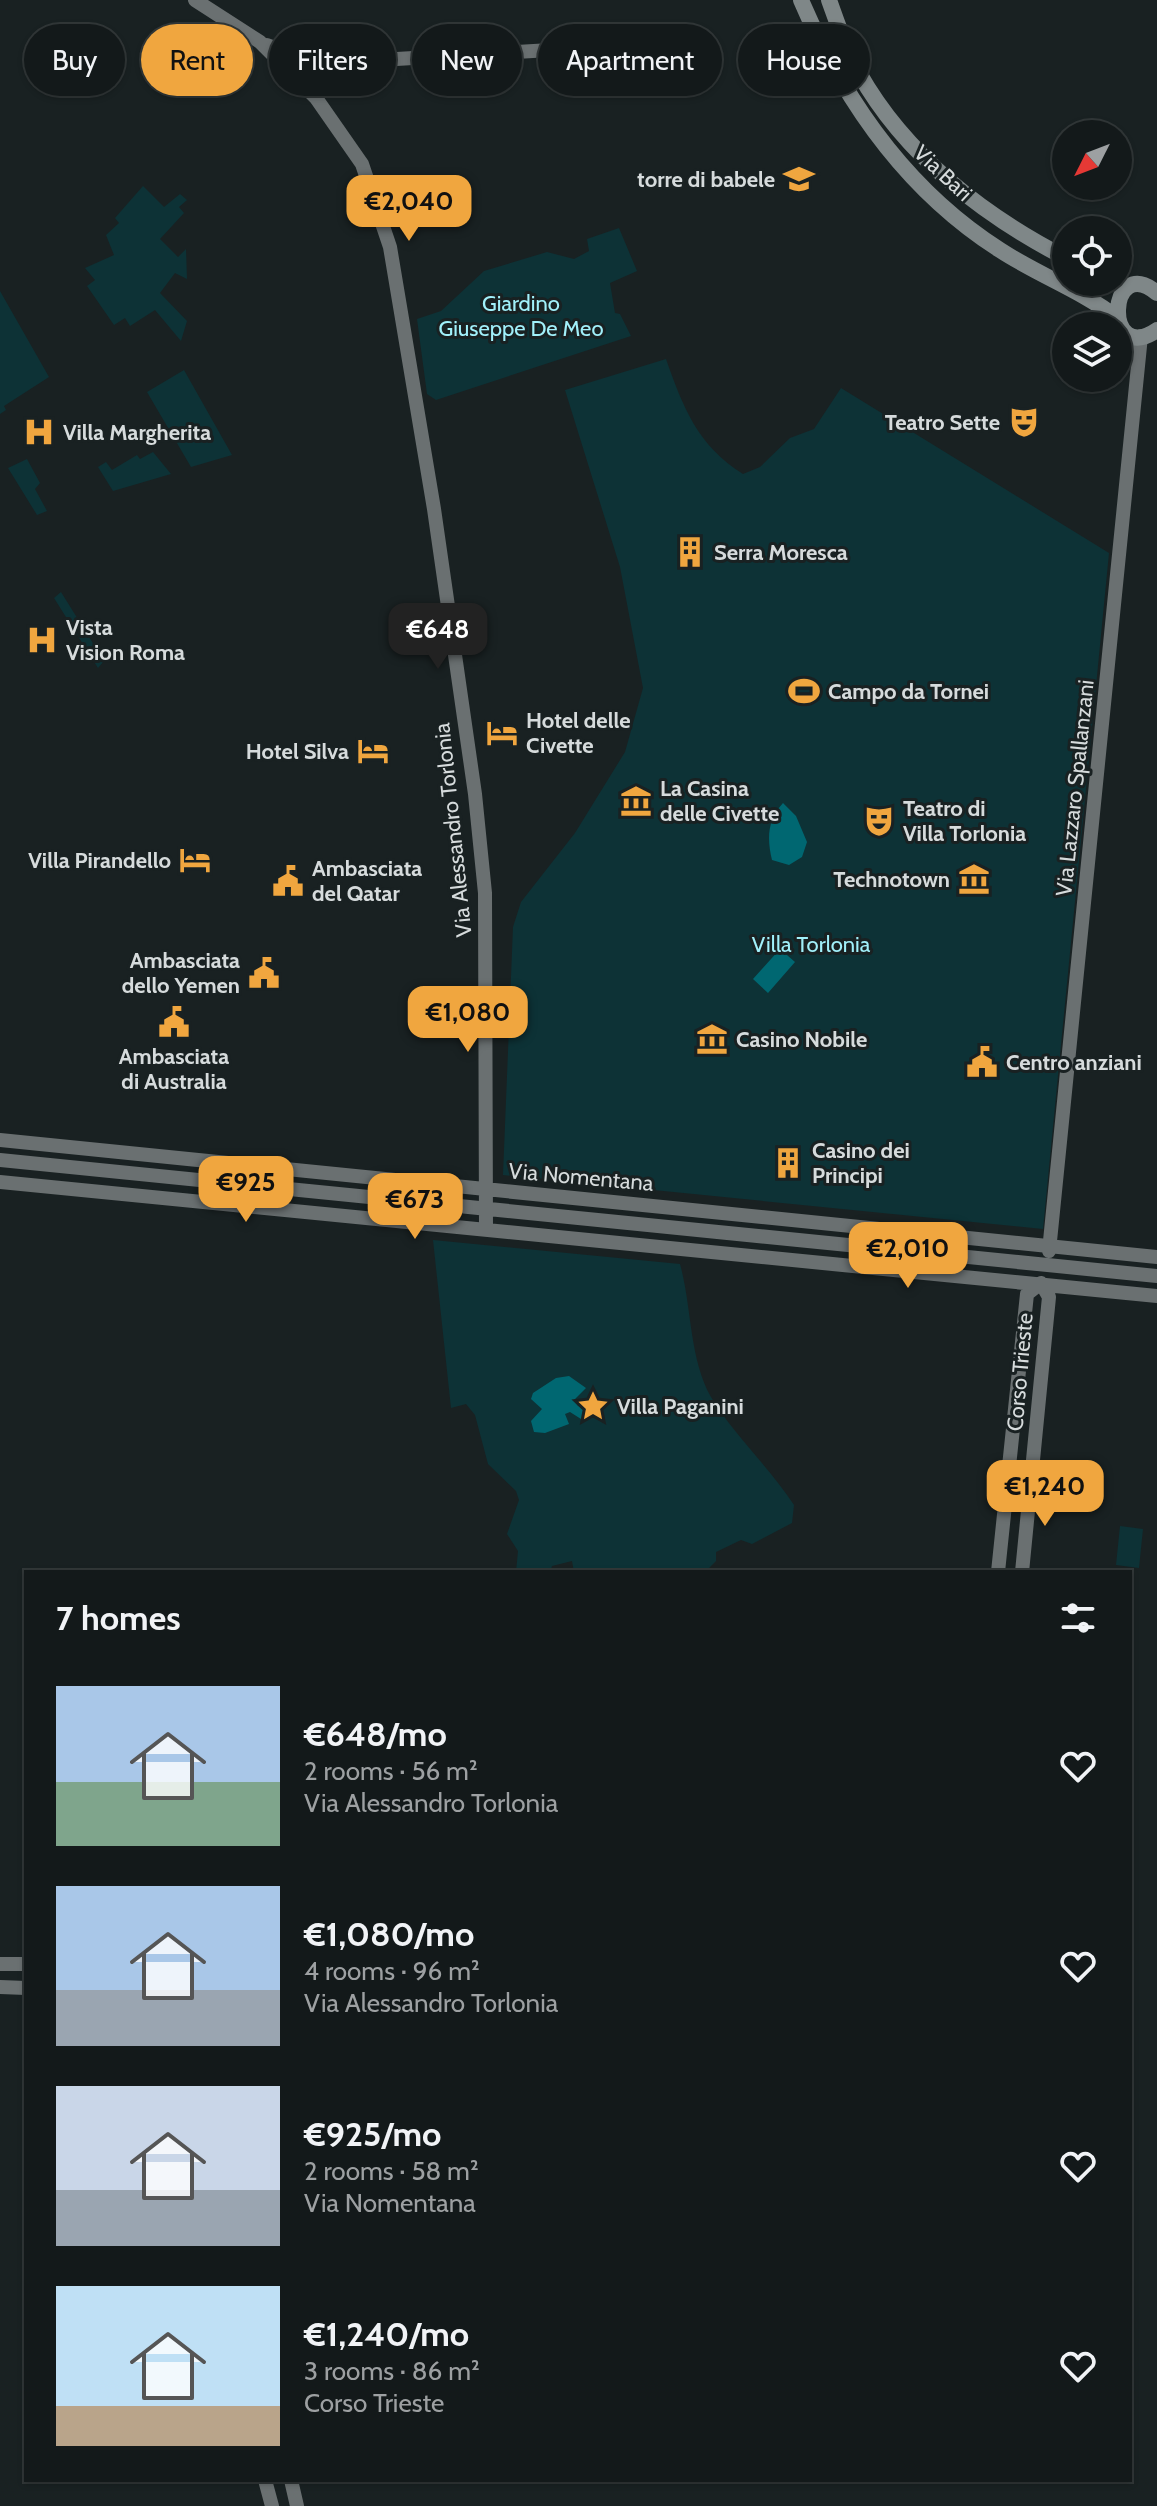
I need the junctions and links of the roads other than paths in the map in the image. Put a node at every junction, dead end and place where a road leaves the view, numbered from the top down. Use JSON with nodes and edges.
{"nodes":[{"id":1,"x":195,"y":0,"type":"edge"},
{"id":2,"x":801,"y":0,"type":"edge"},
{"id":3,"x":829,"y":0,"type":"edge"},
{"id":4,"x":260,"y":42,"type":"junction"},
{"id":5,"x":269,"y":45,"type":"edge"},
{"id":6,"x":538,"y":50,"type":"edge"},
{"id":7,"x":396,"y":58,"type":"edge"},
{"id":8,"x":316,"y":98,"type":"joint"},
{"id":9,"x":1052,"y":250,"type":"edge"},
{"id":10,"x":1132,"y":285,"type":"edge"},
{"id":11,"x":1157,"y":293,"type":"edge"},
{"id":12,"x":1107,"y":312,"type":"edge"},
{"id":13,"x":1132,"y":332,"type":"edge"},
{"id":14,"x":1152,"y":333,"type":"edge"},
{"id":15,"x":0,"y":1140,"type":"edge"},
{"id":16,"x":0,"y":1160,"type":"edge"},
{"id":17,"x":0,"y":1182,"type":"edge"},
{"id":18,"x":488,"y":1190,"type":"junction"},
{"id":19,"x":487,"y":1210,"type":"junction"},
{"id":20,"x":486,"y":1229,"type":"junction"},
{"id":21,"x":1050,"y":1245,"type":"junction"},
{"id":22,"x":1157,"y":1257,"type":"edge"},
{"id":23,"x":1046,"y":1264,"type":"junction"},
{"id":24,"x":1157,"y":1276,"type":"edge"},
{"id":25,"x":1041,"y":1283,"type":"junction"},
{"id":26,"x":1157,"y":1296,"type":"edge"},
{"id":27,"x":998,"y":1570,"type":"edge"},
{"id":28,"x":1022,"y":1570,"type":"edge"},
{"id":29,"x":0,"y":1964,"type":"edge"},
{"id":30,"x":24,"y":1964,"type":"edge"},
{"id":31,"x":0,"y":1987,"type":"edge"},
{"id":32,"x":24,"y":1988,"type":"edge"},
{"id":33,"x":266,"y":2482,"type":"edge"},
{"id":34,"x":291,"y":2482,"type":"edge"},
{"id":35,"x":272,"y":2506,"type":"edge"},
{"id":36,"x":297,"y":2506,"type":"edge"}],
"edges":[{"from":1,"to":4,"type":"street"},
{"from":2,"to":12,"type":"main road","name":"Via Bari"},
{"from":3,"to":9,"type":"main road","name":"Via Bari"},
{"from":4,"to":5,"type":"street"},
{"from":4,"to":8,"type":"street"},
{"from":6,"to":7,"type":"street"},
{"from":8,"to":18,"type":"street","name":"Via Alessandro Torlonia"},
{"from":10,"to":11,"type":"main road"},
{"from":13,"to":14,"type":"main road","name":"Via Bari"},
{"from":14,"to":21,"type":"street","name":"Via Lazzaro Spallanzani"},
{"from":15,"to":18,"type":"street","name":"Via Nomentana"},
{"from":16,"to":19,"type":"street","name":"Via Nomentana"},
{"from":17,"to":20,"type":"street"},
{"from":18,"to":19,"type":"street","name":"Via Alessandro Torlonia"},
{"from":18,"to":21,"type":"street","name":"Via Nomentana"},
{"from":19,"to":20,"type":"street","name":"Via Alessandro Torlonia"},
{"from":19,"to":23,"type":"street","name":"Via Nomentana"},
{"from":20,"to":25,"type":"street"},
{"from":21,"to":22,"type":"street","name":"Via Nomentana"},
{"from":21,"to":23,"type":"street","name":"Via Lazzaro Spallanzani"},
{"from":23,"to":24,"type":"street","name":"Via Nomentana"},
{"from":23,"to":25,"type":"street","name":"Via Lazzaro Spallanzani"},
{"from":25,"to":26,"type":"street"},
{"from":25,"to":27,"type":"street","name":"Corso Trieste"},
{"from":25,"to":28,"type":"street","name":"Corso Trieste"},
{"from":29,"to":30,"type":"street"},
{"from":31,"to":32,"type":"street"},
{"from":33,"to":35,"type":"street"},
{"from":34,"to":36,"type":"street"}]}
